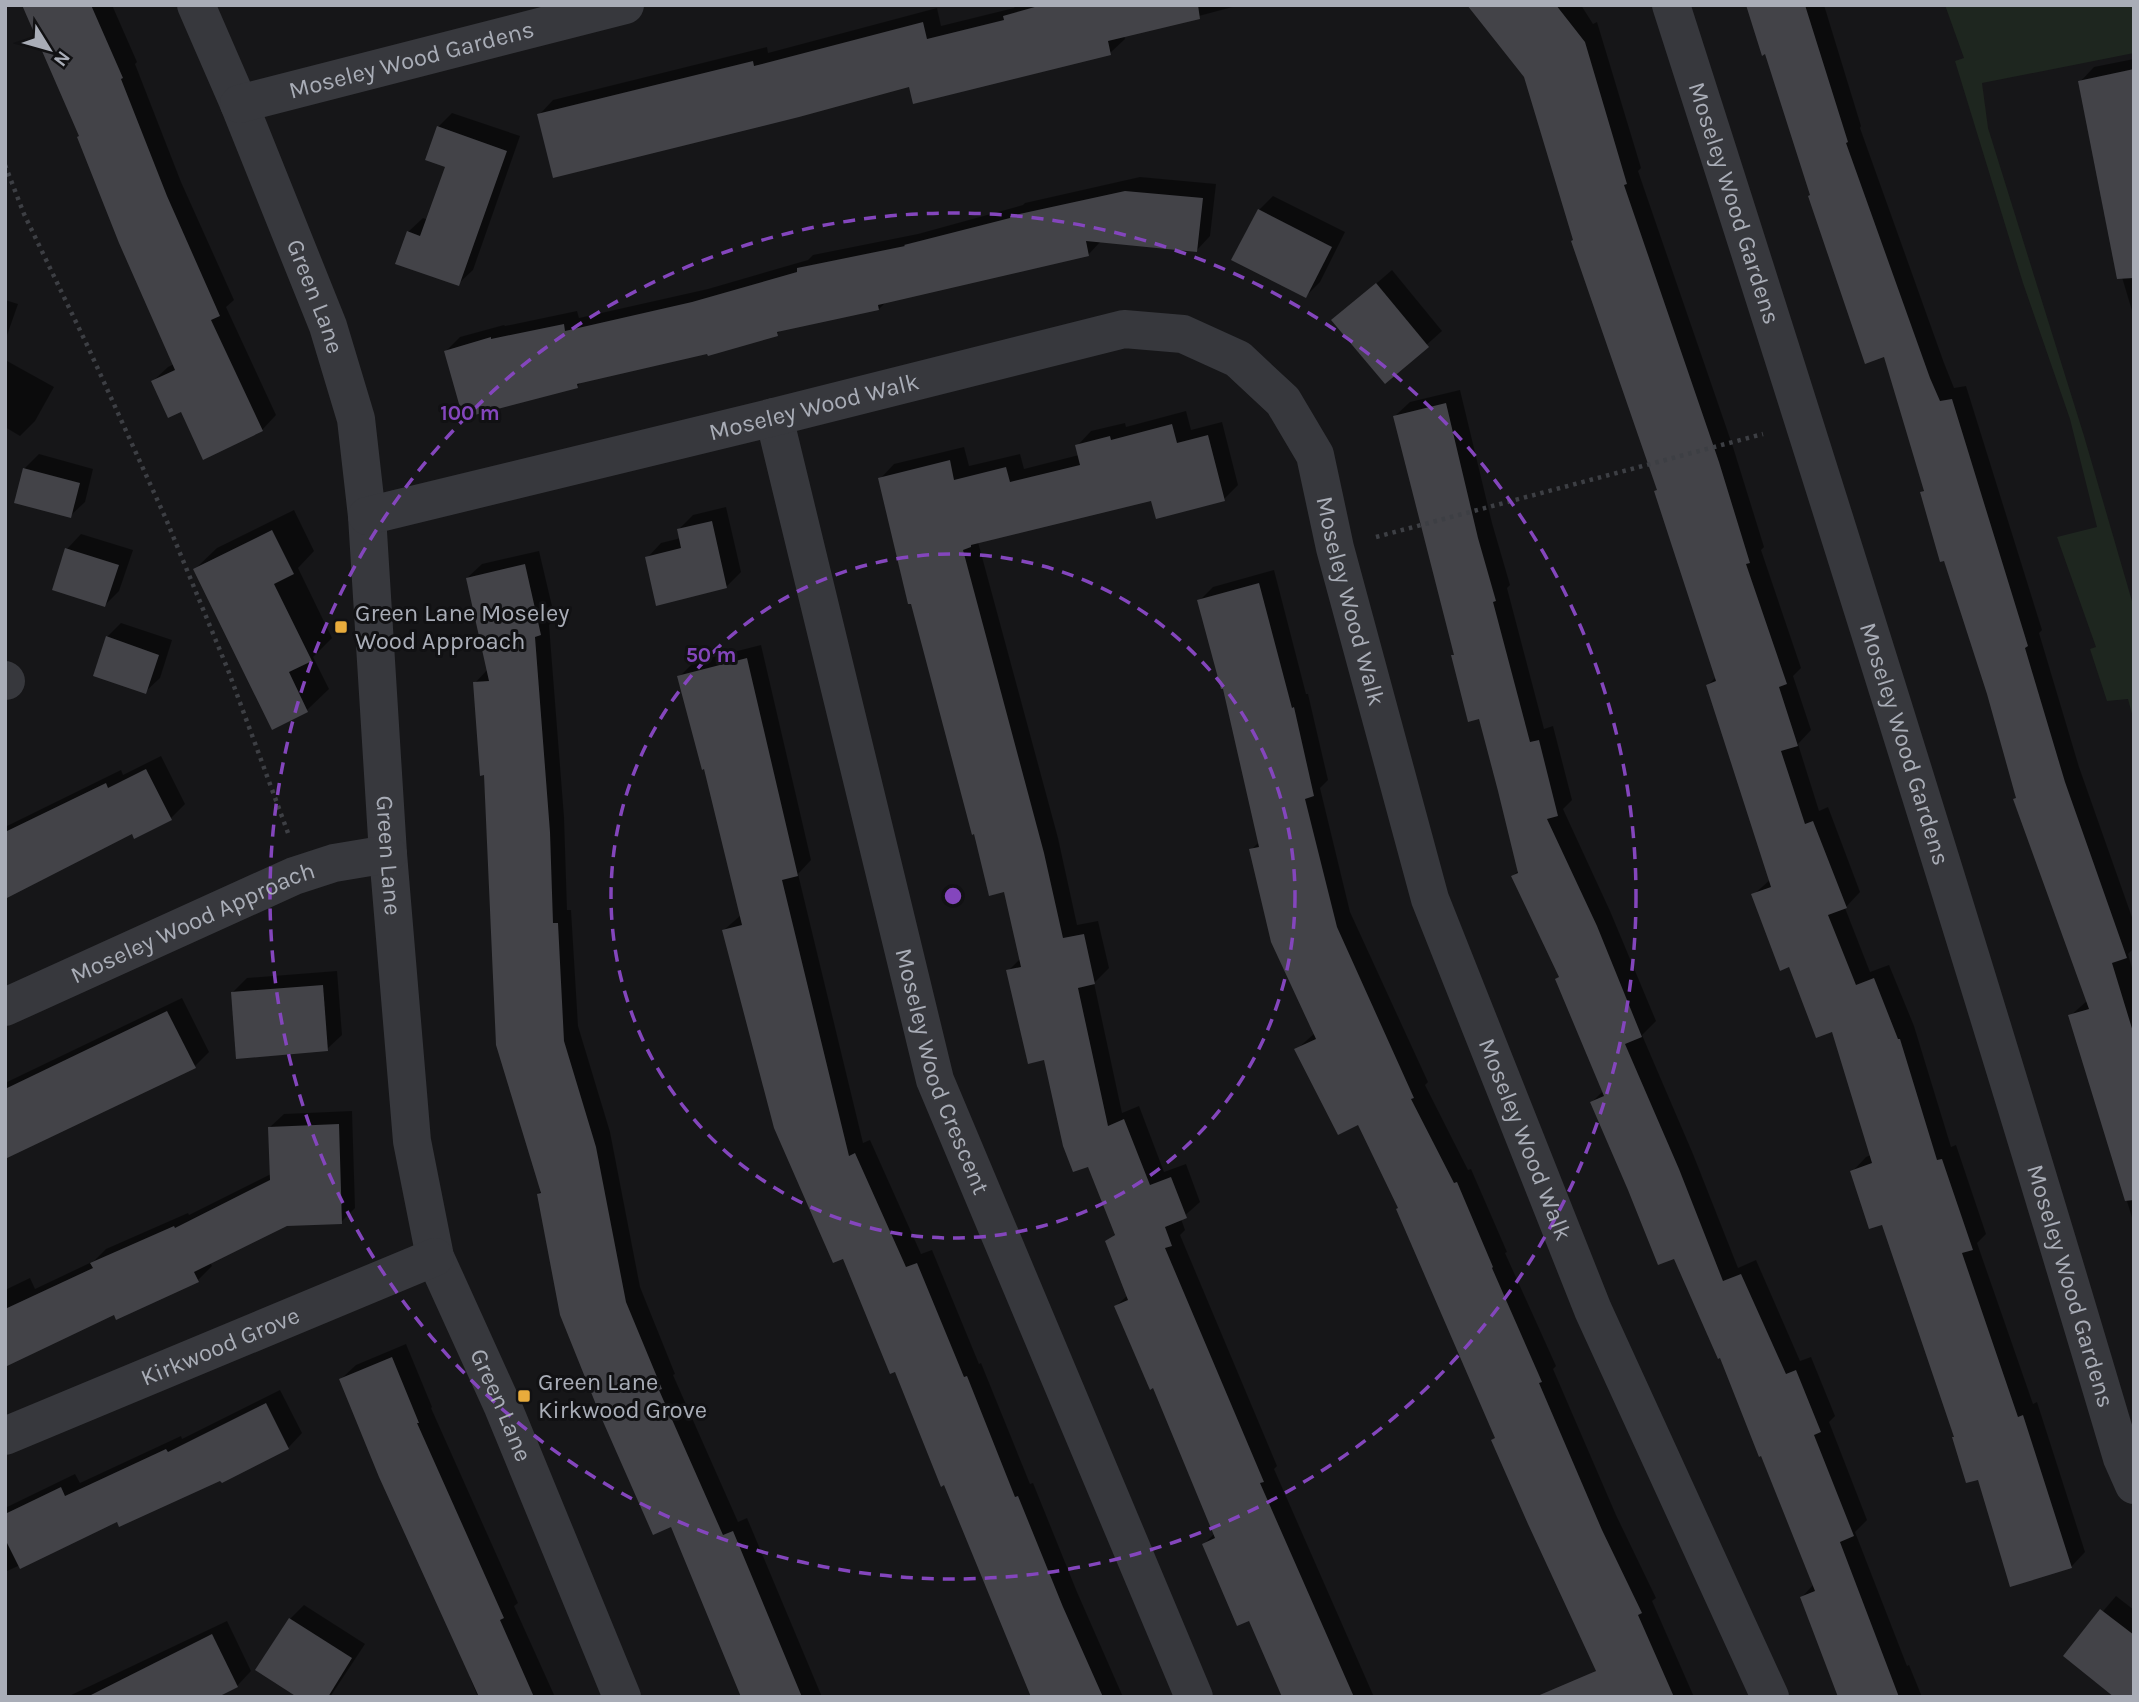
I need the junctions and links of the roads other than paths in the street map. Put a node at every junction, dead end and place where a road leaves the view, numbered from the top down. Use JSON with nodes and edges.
{"nodes":[{"id":1,"x":196,"y":5,"type":"edge"},
{"id":2,"x":625,"y":5,"type":"edge"},
{"id":3,"x":1671,"y":5,"type":"edge"},
{"id":4,"x":239,"y":104,"type":"junction"},
{"id":5,"x":774,"y":417,"type":"junction"},
{"id":6,"x":367,"y":516,"type":"junction"},
{"id":7,"x":388,"y":854,"type":"junction"},
{"id":8,"x":5,"y":1007,"type":"edge"},
{"id":9,"x":435,"y":1257,"type":"junction"},
{"id":10,"x":5,"y":1436,"type":"edge"},
{"id":11,"x":2134,"y":1485,"type":"edge"},
{"id":12,"x":622,"y":1697,"type":"edge"},
{"id":13,"x":1194,"y":1697,"type":"edge"},
{"id":14,"x":1770,"y":1697,"type":"edge"}],
"edges":[{"from":1,"to":4,"type":"street","name":"Green Lane"},
{"from":2,"to":4,"type":"street","name":"Moseley Wood Gardens"},
{"from":3,"to":11,"type":"street","name":"Moseley Wood Gardens"},
{"from":4,"to":6,"type":"street","name":"Green Lane"},
{"from":5,"to":6,"type":"street","name":"Moseley Wood Walk"},
{"from":5,"to":13,"type":"street","name":"Moseley Wood Crescent"},
{"from":5,"to":14,"type":"street","name":"Moseley Wood Walk"},
{"from":6,"to":7,"type":"street","name":"Green Lane"},
{"from":7,"to":8,"type":"street","name":"Moseley Wood Approach"},
{"from":7,"to":9,"type":"street","name":"Green Lane"},
{"from":9,"to":10,"type":"street","name":"Kirkwood Grove"},
{"from":9,"to":12,"type":"street","name":"Green Lane"}]}
